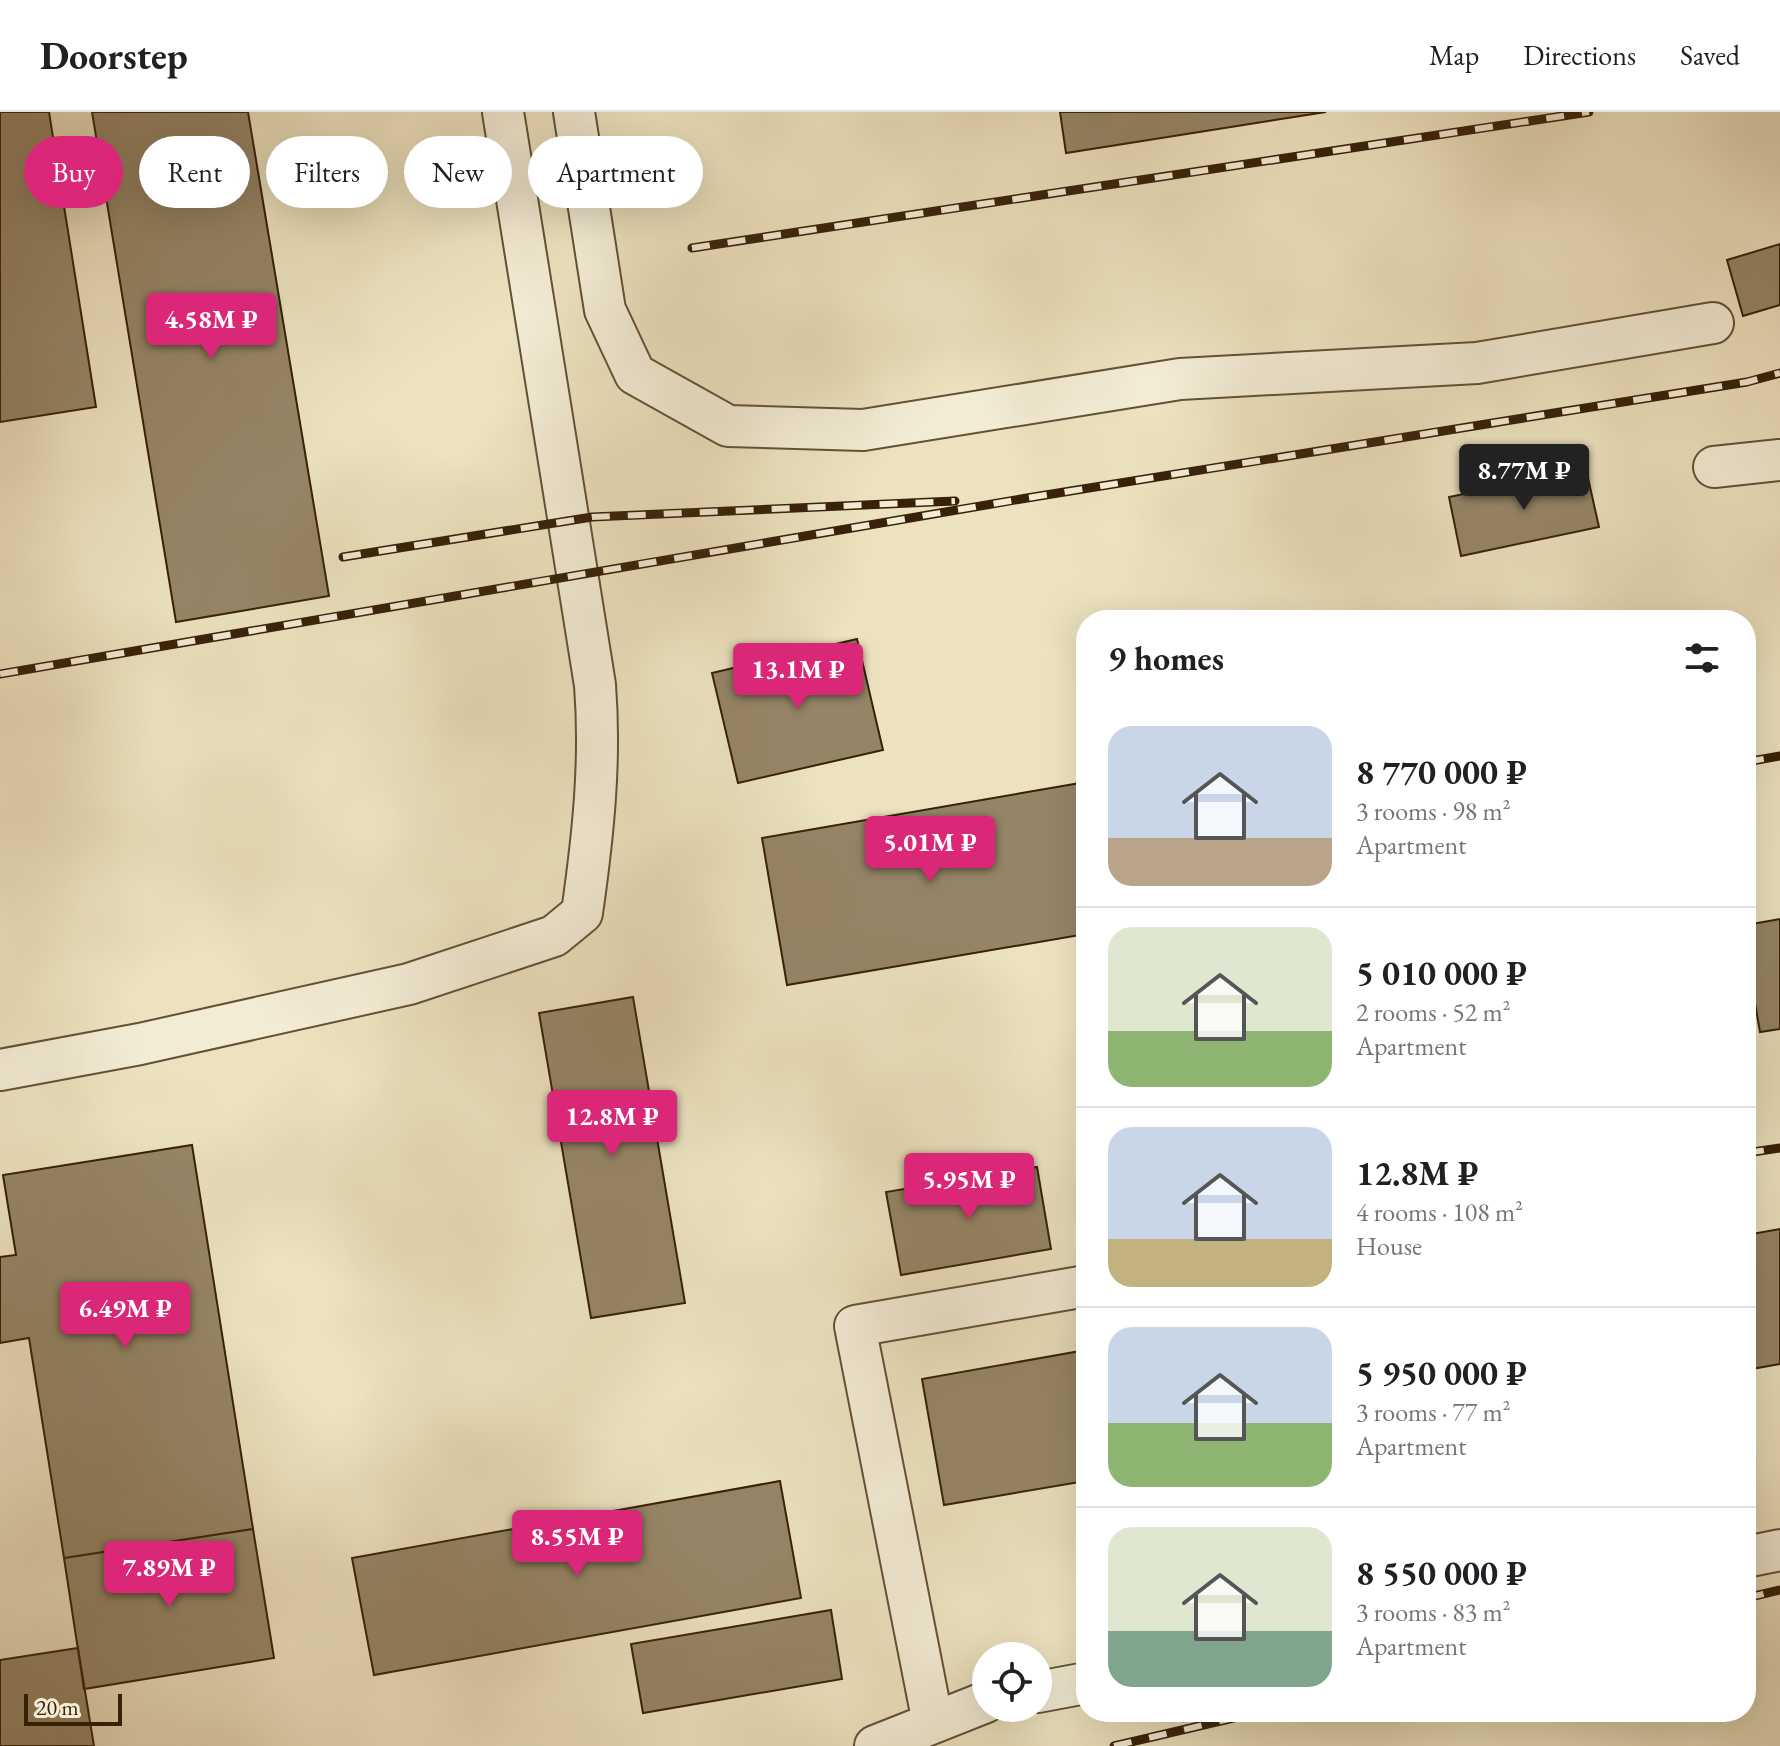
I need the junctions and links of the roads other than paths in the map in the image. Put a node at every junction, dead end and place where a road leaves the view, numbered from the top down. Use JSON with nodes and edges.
{"nodes":[{"id":1,"x":503,"y":112,"type":"edge"},
{"id":2,"x":574,"y":112,"type":"edge"},
{"id":3,"x":1713,"y":323,"type":"dead end"},
{"id":4,"x":1780,"y":460,"type":"edge"},
{"id":5,"x":1714,"y":467,"type":"dead end"},
{"id":6,"x":0,"y":1070,"type":"edge"},
{"id":7,"x":1076,"y":1288,"type":"edge"},
{"id":8,"x":1780,"y":1550,"type":"edge"},
{"id":9,"x":1756,"y":1555,"type":"edge"},
{"id":10,"x":1076,"y":1685,"type":"edge"},
{"id":11,"x":1052,"y":1689,"type":"edge"},
{"id":12,"x":972,"y":1708,"type":"edge"},
{"id":13,"x":933,"y":1723,"type":"junction"},
{"id":14,"x":875,"y":1746,"type":"edge"}],
"edges":[{"from":1,"to":6,"type":"street"},
{"from":2,"to":3,"type":"street"},
{"from":4,"to":5,"type":"street"},
{"from":7,"to":13,"type":"street"},
{"from":8,"to":9,"type":"street"},
{"from":10,"to":11,"type":"street"},
{"from":12,"to":13,"type":"street"},
{"from":13,"to":14,"type":"street"}]}
